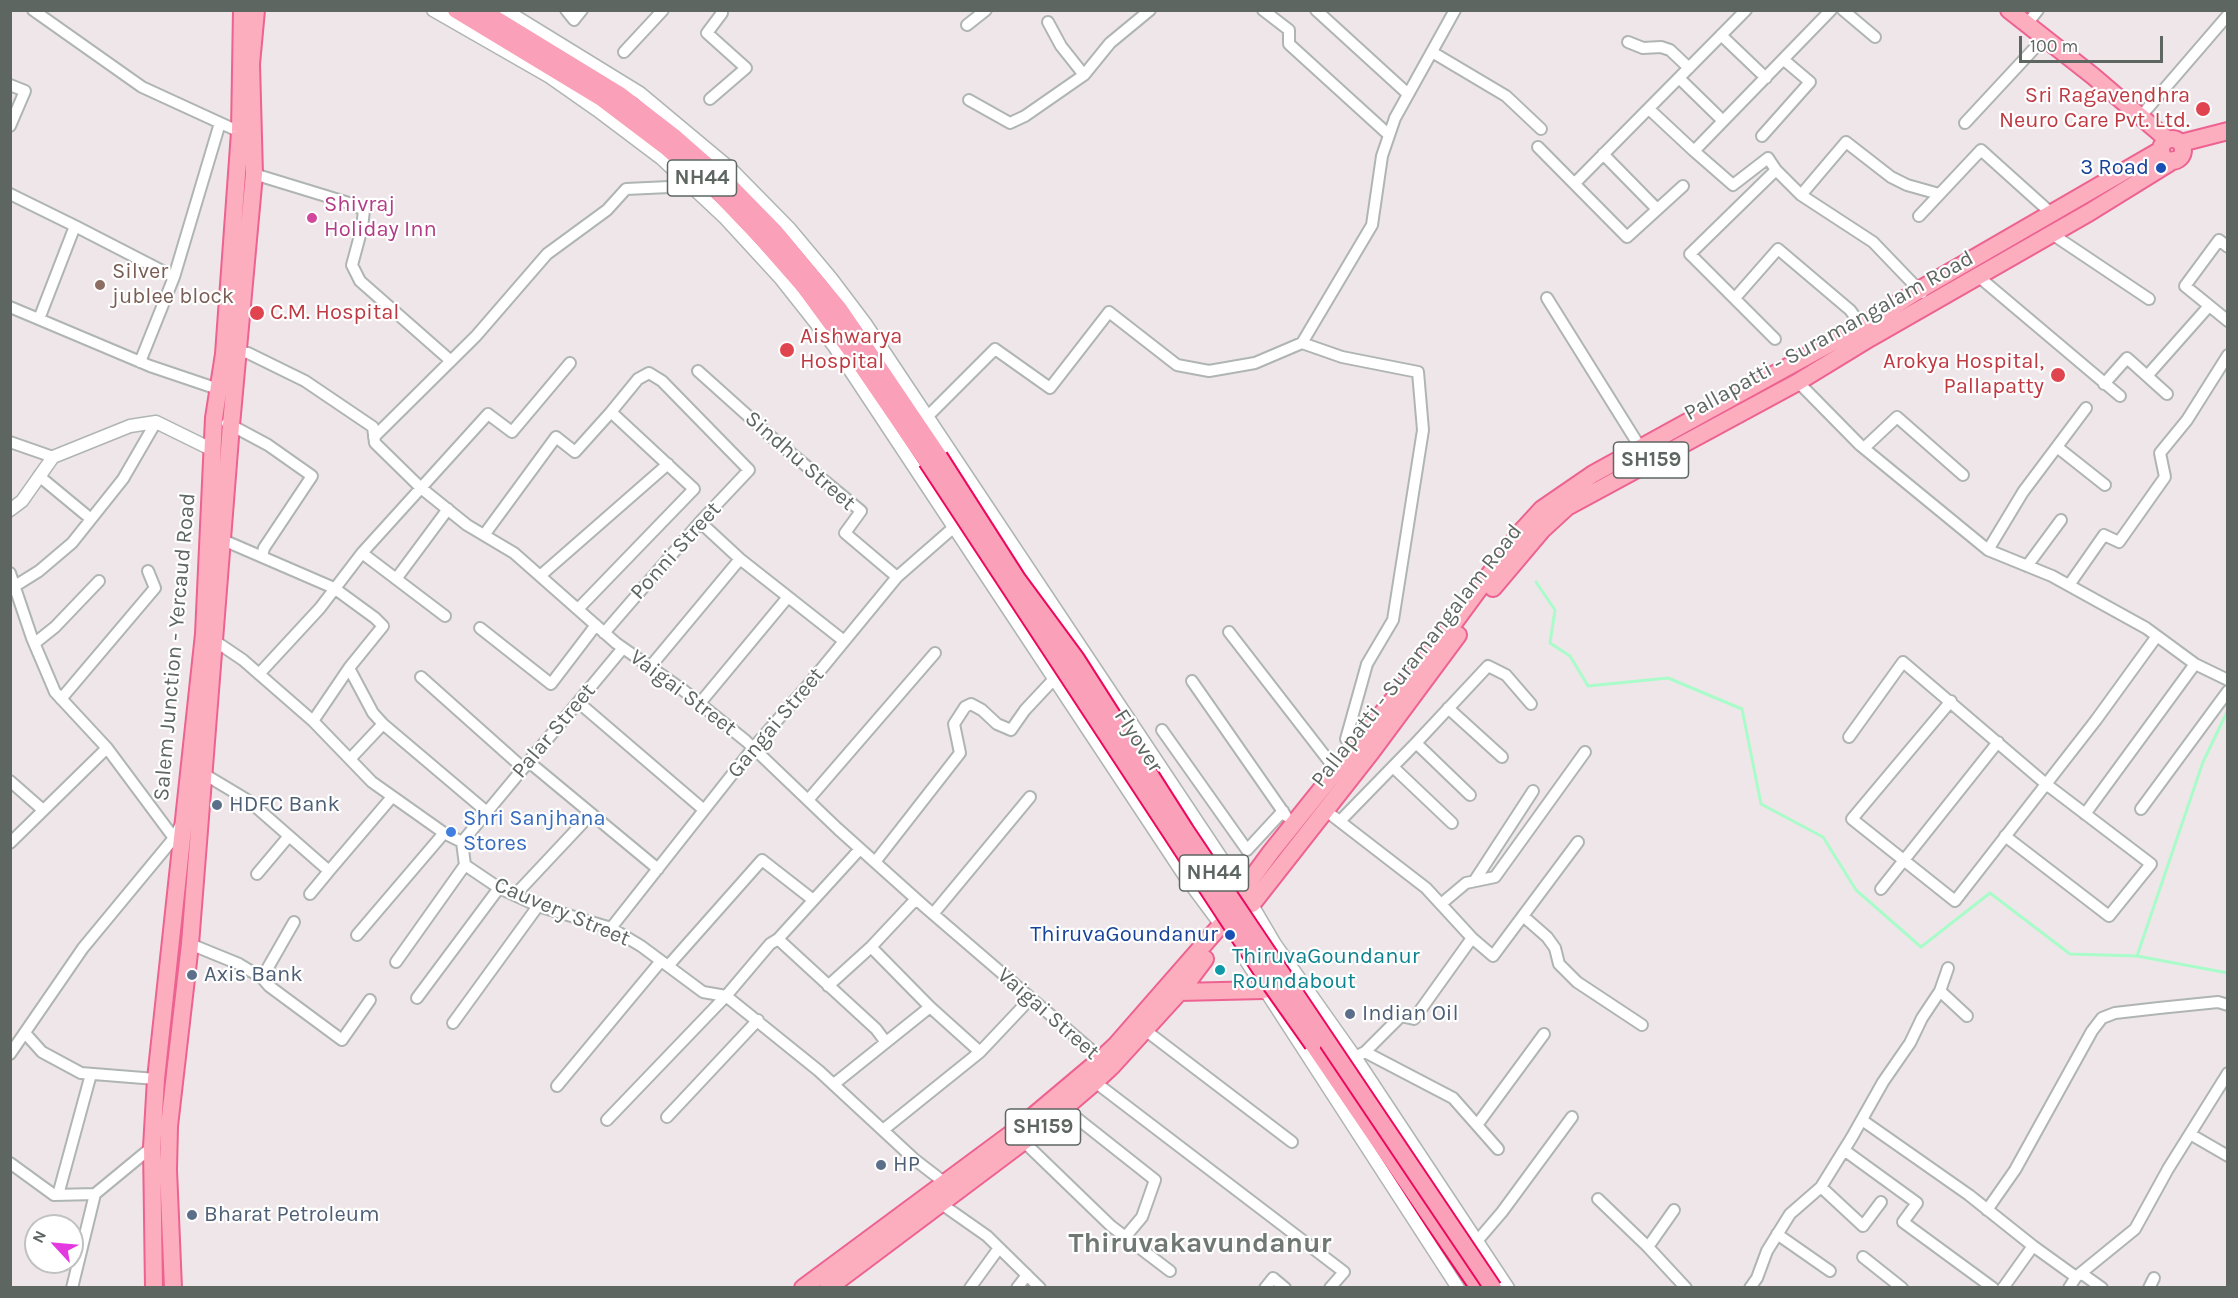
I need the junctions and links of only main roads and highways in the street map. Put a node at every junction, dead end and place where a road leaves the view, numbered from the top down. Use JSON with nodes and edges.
{"nodes":[{"id":1,"x":242,"y":10,"type":"edge"},
{"id":2,"x":256,"y":10,"type":"edge"},
{"id":3,"x":456,"y":10,"type":"edge"},
{"id":4,"x":481,"y":10,"type":"edge"},
{"id":5,"x":2009,"y":10,"type":"edge"},
{"id":6,"x":2228,"y":131,"type":"edge"},
{"id":7,"x":2228,"y":141,"type":"edge"},
{"id":8,"x":2173,"y":149,"type":"junction"},
{"id":9,"x":1866,"y":332,"type":"junction"},
{"id":10,"x":897,"y":406,"type":"junction"},
{"id":11,"x":933,"y":459,"type":"junction"},
{"id":12,"x":185,"y":827,"type":"junction"},
{"id":13,"x":1247,"y":900,"type":"junction"},
{"id":14,"x":1224,"y":929,"type":"junction"},
{"id":15,"x":1264,"y":990,"type":"road end"},
{"id":16,"x":1179,"y":992,"type":"junction"},
{"id":17,"x":1106,"y":1063,"type":"junction"},
{"id":18,"x":160,"y":1148,"type":"junction"},
{"id":19,"x":950,"y":1187,"type":"junction"},
{"id":20,"x":154,"y":1287,"type":"edge"},
{"id":21,"x":173,"y":1287,"type":"edge"},
{"id":22,"x":803,"y":1287,"type":"edge"},
{"id":23,"x":828,"y":1287,"type":"edge"},
{"id":24,"x":1479,"y":1287,"type":"edge"},
{"id":25,"x":1494,"y":1287,"type":"edge"}],
"edges":[{"from":1,"to":12,"type":"main road","name":"Salem Junction - Yercaud Road"},
{"from":2,"to":12,"type":"main road"},
{"from":3,"to":10,"type":"highway","number":"NH44"},
{"from":4,"to":10,"type":"highway","number":"NH44"},
{"from":5,"to":8,"type":"main road"},
{"from":6,"to":8,"type":"main road"},
{"from":7,"to":8,"type":"main road"},
{"from":8,"to":9,"type":"main road"},
{"from":8,"to":9,"type":"main road","name":"Pallapatti - Suramangalam Road","number":"SH159"},
{"from":9,"to":13,"type":"main road","name":"Pallapatti - Suramangalam Road","number":"SH159"},
{"from":9,"to":13,"type":"main road"},
{"from":10,"to":11,"type":"highway","number":"NH44"},
{"from":11,"to":24,"type":"highway","name":"Flyover","number":"NH44","bridge":true},
{"from":11,"to":25,"type":"highway","number":"NH44","bridge":true},
{"from":12,"to":18,"type":"main road","name":"Salem Junction - Yercaud Road"},
{"from":12,"to":18,"type":"main road"},
{"from":13,"to":14,"type":"main road","number":"SH159"},
{"from":13,"to":14,"type":"main road","number":"SH159"},
{"from":14,"to":16,"type":"main road","number":"SH159"},
{"from":14,"to":17,"type":"main road"},
{"from":15,"to":16,"type":"main road"},
{"from":16,"to":17,"type":"main road","number":"SH159"},
{"from":17,"to":19,"type":"main road"},
{"from":17,"to":19,"type":"main road","number":"SH159"},
{"from":18,"to":20,"type":"main road","name":"Salem Junction - Yercaud Road"},
{"from":18,"to":21,"type":"main road"},
{"from":19,"to":22,"type":"main road"},
{"from":19,"to":23,"type":"main road","number":"SH159"}]}
